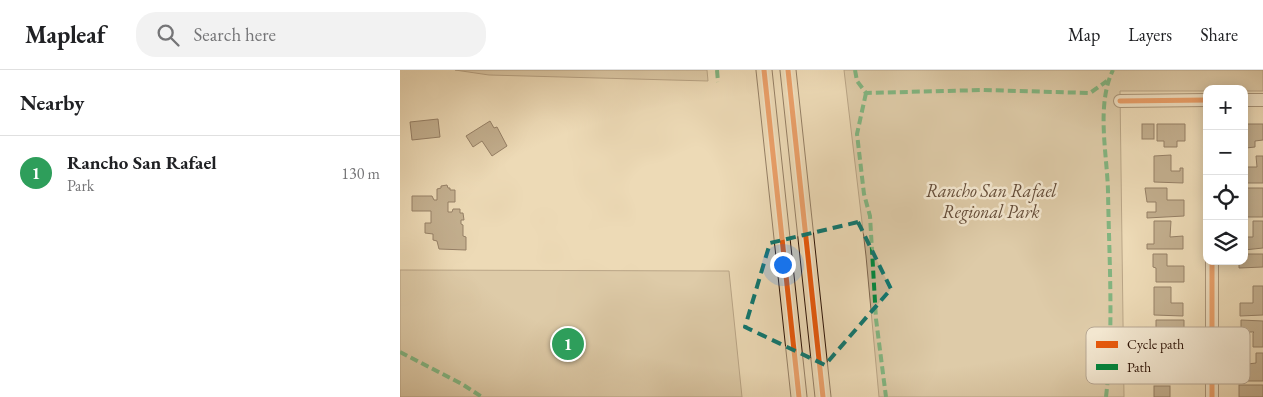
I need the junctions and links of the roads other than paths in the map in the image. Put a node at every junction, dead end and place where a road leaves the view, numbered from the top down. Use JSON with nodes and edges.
{"nodes":[{"id":1,"x":764,"y":70,"type":"edge"},
{"id":2,"x":788,"y":70,"type":"edge"},
{"id":3,"x":1203,"y":100,"type":"edge"},
{"id":4,"x":1248,"y":100,"type":"edge"},
{"id":5,"x":1263,"y":100,"type":"edge"},
{"id":6,"x":1120,"y":101,"type":"dead end"},
{"id":7,"x":1212,"y":265,"type":"edge"},
{"id":8,"x":1212,"y":327,"type":"edge"},
{"id":9,"x":1212,"y":384,"type":"edge"},
{"id":10,"x":799,"y":397,"type":"edge"},
{"id":11,"x":823,"y":397,"type":"edge"},
{"id":12,"x":1212,"y":397,"type":"edge"}],
"edges":[{"from":1,"to":10,"type":"main road"},
{"from":2,"to":11,"type":"main road"},
{"from":3,"to":6,"type":"street"},
{"from":4,"to":5,"type":"street"},
{"from":7,"to":8,"type":"street"},
{"from":9,"to":12,"type":"street"}]}
